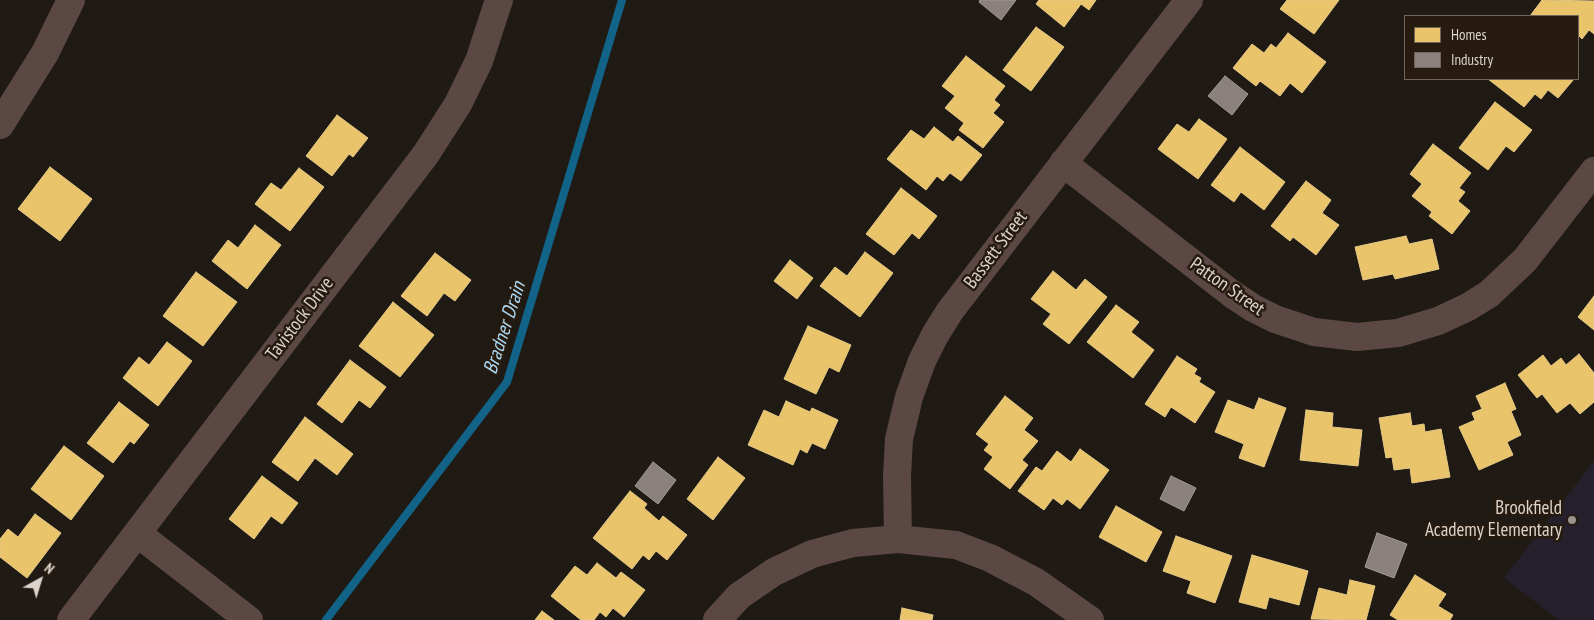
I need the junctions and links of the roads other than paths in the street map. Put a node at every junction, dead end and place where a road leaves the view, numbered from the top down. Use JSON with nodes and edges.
{"nodes":[{"id":1,"x":71,"y":0,"type":"edge"},
{"id":2,"x":499,"y":0,"type":"edge"},
{"id":3,"x":1189,"y":0,"type":"edge"},
{"id":4,"x":0,"y":125,"type":"edge"},
{"id":5,"x":1063,"y":163,"type":"junction"},
{"id":6,"x":1594,"y":171,"type":"edge"},
{"id":7,"x":137,"y":533,"type":"junction"},
{"id":8,"x":898,"y":540,"type":"junction"},
{"id":9,"x":71,"y":620,"type":"edge"},
{"id":10,"x":249,"y":620,"type":"edge"},
{"id":11,"x":716,"y":620,"type":"edge"},
{"id":12,"x":1090,"y":620,"type":"edge"}],
"edges":[{"from":1,"to":4,"type":"street"},
{"from":2,"to":7,"type":"street","name":"Tavistock Drive"},
{"from":3,"to":5,"type":"street","name":"Bassett Street"},
{"from":5,"to":6,"type":"street","name":"Patton Street"},
{"from":5,"to":8,"type":"street","name":"Bassett Street"},
{"from":7,"to":9,"type":"street","name":"Tavistock Drive"},
{"from":7,"to":10,"type":"street"},
{"from":8,"to":11,"type":"street"},
{"from":8,"to":12,"type":"street"}]}
